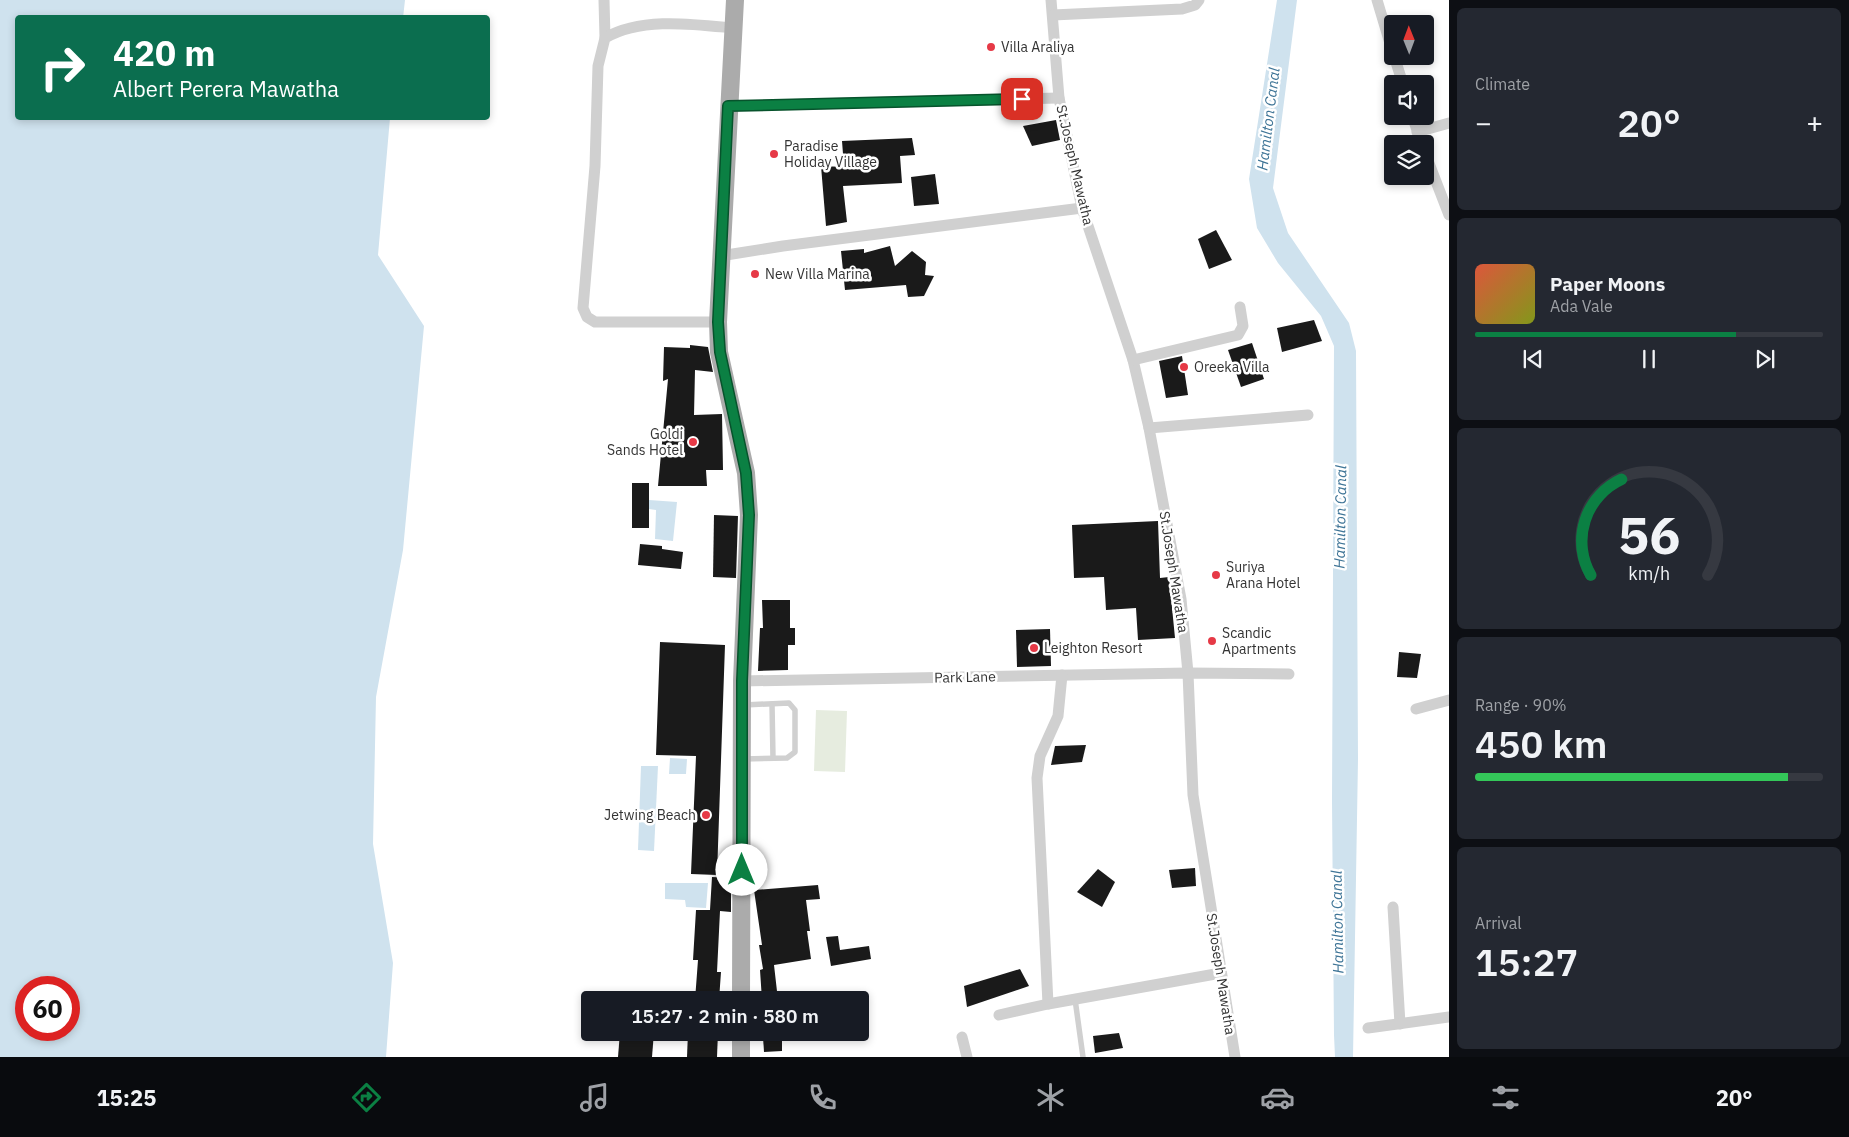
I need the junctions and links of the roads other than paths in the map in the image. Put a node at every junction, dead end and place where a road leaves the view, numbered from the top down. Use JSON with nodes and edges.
{"nodes":[{"id":1,"x":604,"y":0,"type":"edge"},
{"id":2,"x":735,"y":0,"type":"edge"},
{"id":3,"x":1052,"y":0,"type":"edge"},
{"id":4,"x":1199,"y":0,"type":"edge"},
{"id":5,"x":1377,"y":0,"type":"edge"},
{"id":6,"x":1053,"y":15,"type":"junction"},
{"id":7,"x":1384,"y":23,"type":"edge"},
{"id":8,"x":733,"y":28,"type":"junction"},
{"id":9,"x":605,"y":38,"type":"junction"},
{"id":10,"x":1059,"y":98,"type":"junction"},
{"id":11,"x":728,"y":106,"type":"junction"},
{"id":12,"x":1449,"y":123,"type":"edge"},
{"id":13,"x":1415,"y":125,"type":"edge"},
{"id":14,"x":1417,"y":132,"type":"junction"},
{"id":15,"x":1418,"y":135,"type":"edge"},
{"id":16,"x":1434,"y":176,"type":"edge"},
{"id":17,"x":1082,"y":208,"type":"junction"},
{"id":18,"x":1449,"y":215,"type":"edge"},
{"id":19,"x":720,"y":256,"type":"junction"},
{"id":20,"x":1240,"y":307,"type":"dead end"},
{"id":21,"x":718,"y":322,"type":"junction"},
{"id":22,"x":1133,"y":360,"type":"junction"},
{"id":23,"x":1308,"y":415,"type":"dead end"},
{"id":24,"x":1149,"y":428,"type":"junction"},
{"id":25,"x":1188,"y":673,"type":"junction"},
{"id":26,"x":1289,"y":674,"type":"dead end"},
{"id":27,"x":1062,"y":675,"type":"junction"},
{"id":28,"x":742,"y":681,"type":"junction"},
{"id":29,"x":1449,"y":700,"type":"edge"},
{"id":30,"x":772,"y":704,"type":"junction"},
{"id":31,"x":742,"y":705,"type":"junction"},
{"id":32,"x":1416,"y":709,"type":"dead end"},
{"id":33,"x":773,"y":758,"type":"junction"},
{"id":34,"x":742,"y":759,"type":"junction"},
{"id":35,"x":1393,"y":907,"type":"dead end"},
{"id":36,"x":1221,"y":973,"type":"junction"},
{"id":37,"x":741,"y":991,"type":"edge"},
{"id":38,"x":1075,"y":999,"type":"junction"},
{"id":39,"x":1048,"y":1004,"type":"junction"},
{"id":40,"x":999,"y":1015,"type":"dead end"},
{"id":41,"x":1449,"y":1017,"type":"edge"},
{"id":42,"x":1400,"y":1024,"type":"junction"},
{"id":43,"x":1368,"y":1028,"type":"dead end"},
{"id":44,"x":962,"y":1037,"type":"dead end"},
{"id":45,"x":741,"y":1041,"type":"edge"},
{"id":46,"x":741,"y":1057,"type":"edge"},
{"id":47,"x":967,"y":1057,"type":"edge"},
{"id":48,"x":1082,"y":1057,"type":"edge"},
{"id":49,"x":1235,"y":1057,"type":"edge"}],
"edges":[{"from":1,"to":9,"type":"street"},
{"from":2,"to":8,"type":"main road"},
{"from":3,"to":6,"type":"street","name":"St.Joseph Mawatha"},
{"from":4,"to":6,"type":"street"},
{"from":5,"to":7,"type":"street"},
{"from":6,"to":10,"type":"street","name":"St.Joseph Mawatha"},
{"from":8,"to":9,"type":"street"},
{"from":8,"to":11,"type":"main road"},
{"from":9,"to":21,"type":"street"},
{"from":10,"to":11,"type":"street"},
{"from":10,"to":17,"type":"street","name":"St.Joseph Mawatha"},
{"from":11,"to":19,"type":"main road"},
{"from":12,"to":14,"type":"street"},
{"from":13,"to":14,"type":"street"},
{"from":14,"to":15,"type":"street"},
{"from":16,"to":18,"type":"street"},
{"from":17,"to":19,"type":"street"},
{"from":17,"to":22,"type":"street","name":"St.Joseph Mawatha"},
{"from":19,"to":21,"type":"main road"},
{"from":20,"to":22,"type":"street"},
{"from":21,"to":28,"type":"main road"},
{"from":22,"to":24,"type":"street","name":"St.Joseph Mawatha"},
{"from":23,"to":24,"type":"street"},
{"from":24,"to":25,"type":"street","name":"St.Joseph Mawatha"},
{"from":25,"to":26,"type":"street","name":"Park Lane"},
{"from":25,"to":27,"type":"street","name":"Park Lane"},
{"from":25,"to":36,"type":"street","name":"St.Joseph Mawatha"},
{"from":27,"to":28,"type":"street","name":"Park Lane"},
{"from":27,"to":39,"type":"street"},
{"from":28,"to":31,"type":"main road"},
{"from":29,"to":32,"type":"street"},
{"from":30,"to":31,"type":"lane"},
{"from":30,"to":33,"type":"lane"},
{"from":30,"to":33,"type":"lane"},
{"from":31,"to":34,"type":"main road"},
{"from":33,"to":34,"type":"lane"},
{"from":34,"to":37,"type":"main road"},
{"from":35,"to":42,"type":"street"},
{"from":36,"to":38,"type":"street"},
{"from":36,"to":49,"type":"street","name":"St.Joseph Mawatha"},
{"from":38,"to":39,"type":"street"},
{"from":38,"to":48,"type":"lane"},
{"from":39,"to":40,"type":"street"},
{"from":41,"to":42,"type":"street"},
{"from":42,"to":43,"type":"street"},
{"from":44,"to":47,"type":"street"},
{"from":45,"to":46,"type":"main road"}]}
